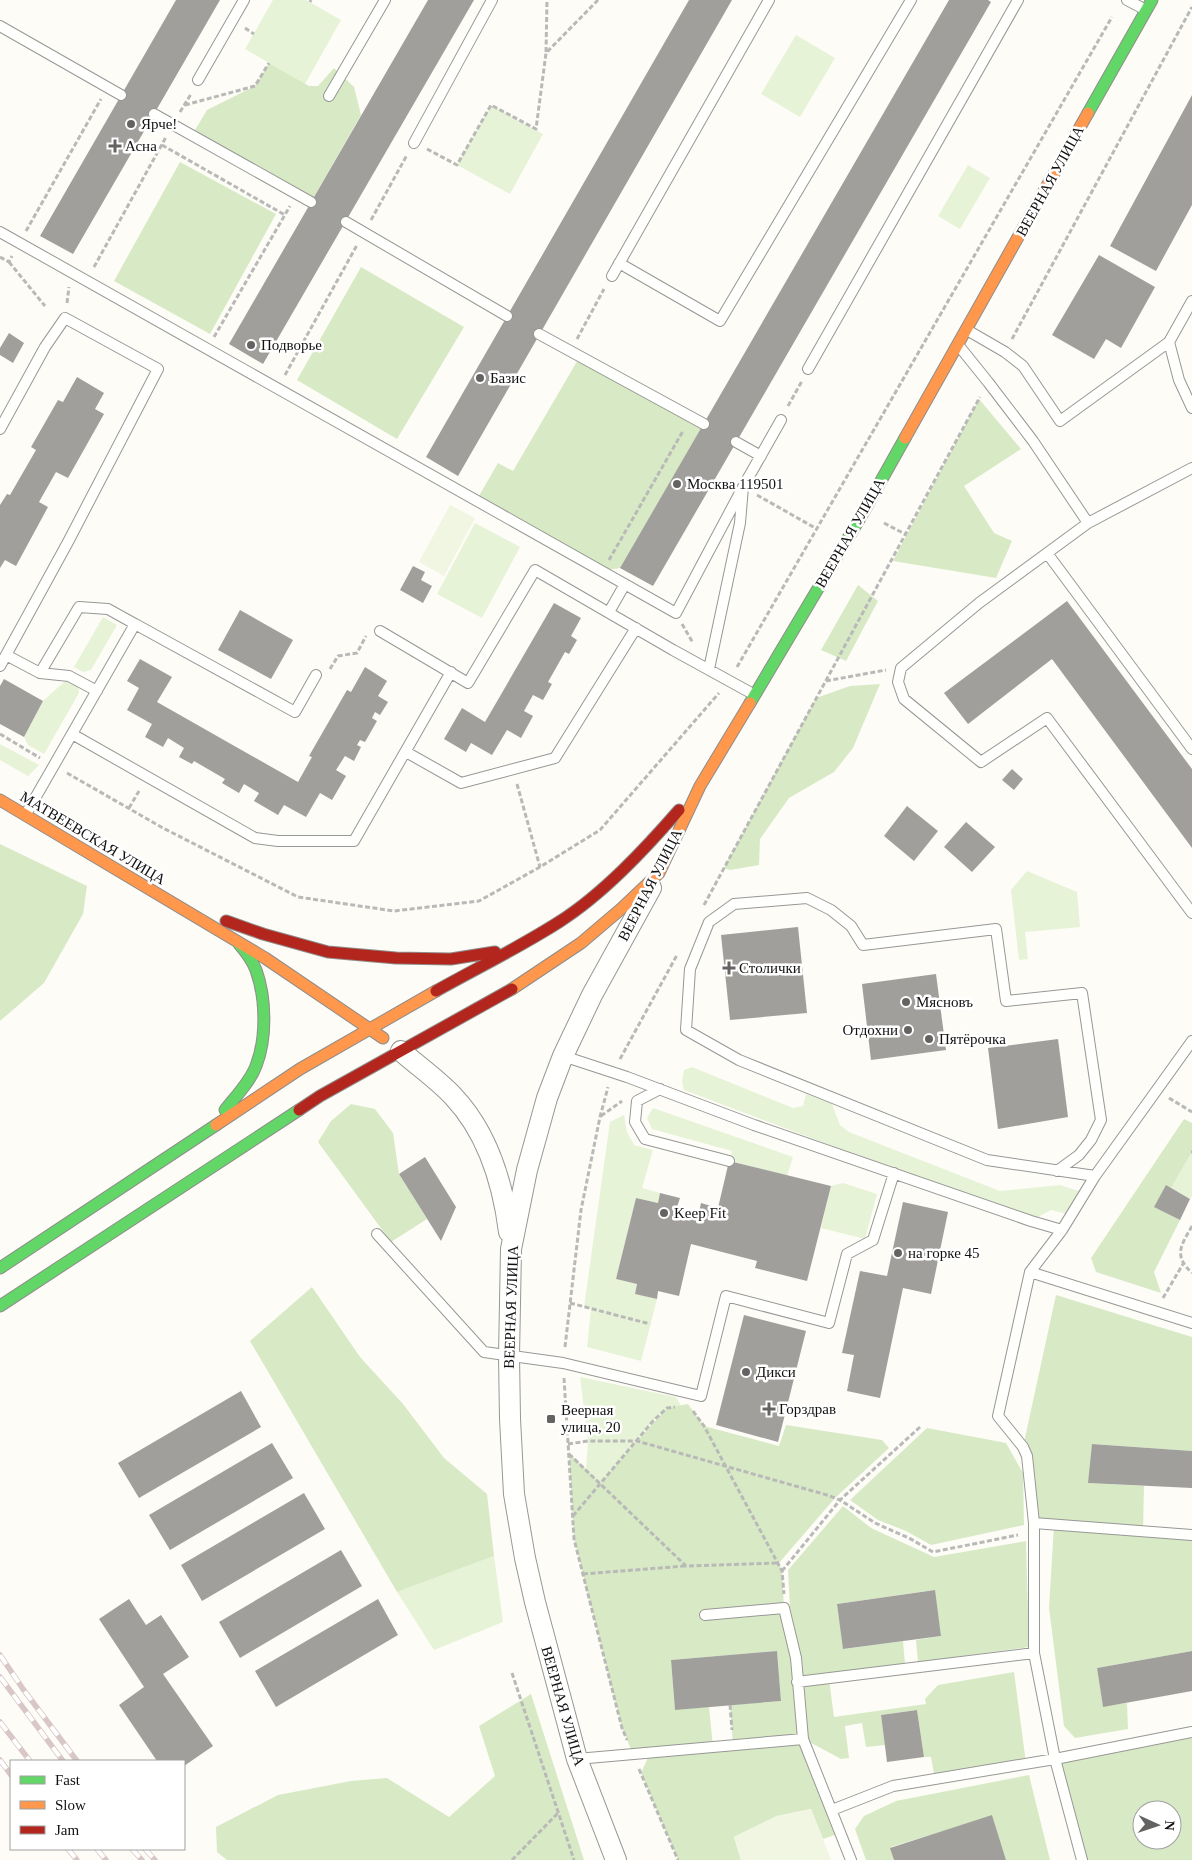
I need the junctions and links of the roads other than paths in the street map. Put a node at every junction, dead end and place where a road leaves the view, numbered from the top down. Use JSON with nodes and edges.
{"nodes":[{"id":1,"x":244,"y":0,"type":"edge"},
{"id":2,"x":385,"y":0,"type":"edge"},
{"id":3,"x":492,"y":0,"type":"edge"},
{"id":4,"x":769,"y":0,"type":"edge"},
{"id":5,"x":911,"y":0,"type":"edge"},
{"id":6,"x":1018,"y":0,"type":"edge"},
{"id":7,"x":1127,"y":0,"type":"edge"},
{"id":8,"x":1152,"y":0,"type":"edge"},
{"id":9,"x":1146,"y":11,"type":"junction"},
{"id":10,"x":0,"y":26,"type":"edge"},
{"id":11,"x":198,"y":80,"type":"dead end"},
{"id":12,"x":121,"y":95,"type":"dead end"},
{"id":13,"x":329,"y":96,"type":"dead end"},
{"id":14,"x":154,"y":114,"type":"dead end"},
{"id":15,"x":414,"y":143,"type":"road end"},
{"id":16,"x":311,"y":202,"type":"dead end"},
{"id":17,"x":346,"y":222,"type":"dead end"},
{"id":18,"x":0,"y":232,"type":"edge"},
{"id":19,"x":619,"y":263,"type":"junction"},
{"id":20,"x":612,"y":276,"type":"road end"},
{"id":21,"x":1192,"y":300,"type":"edge"},
{"id":22,"x":507,"y":316,"type":"dead end"},
{"id":23,"x":966,"y":330,"type":"junction"},
{"id":24,"x":539,"y":334,"type":"dead end"},
{"id":25,"x":1170,"y":342,"type":"junction"},
{"id":26,"x":958,"y":345,"type":"junction"},
{"id":27,"x":808,"y":369,"type":"road end"},
{"id":28,"x":1192,"y":408,"type":"edge"},
{"id":29,"x":781,"y":420,"type":"road end"},
{"id":30,"x":704,"y":424,"type":"dead end"},
{"id":31,"x":0,"y":429,"type":"edge"},
{"id":32,"x":736,"y":442,"type":"dead end"},
{"id":33,"x":761,"y":456,"type":"junction"},
{"id":34,"x":1192,"y":468,"type":"edge"},
{"id":35,"x":743,"y":487,"type":"junction"},
{"id":36,"x":1088,"y":523,"type":"junction"},
{"id":37,"x":1047,"y":553,"type":"junction"},
{"id":38,"x":625,"y":584,"type":"junction"},
{"id":39,"x":609,"y":612,"type":"junction"},
{"id":40,"x":135,"y":624,"type":"junction"},
{"id":41,"x":636,"y":628,"type":"junction"},
{"id":42,"x":380,"y":631,"type":"road end"},
{"id":43,"x":6,"y":655,"type":"junction"},
{"id":44,"x":0,"y":666,"type":"edge"},
{"id":45,"x":709,"y":669,"type":"junction"},
{"id":46,"x":451,"y":672,"type":"junction"},
{"id":47,"x":40,"y":673,"type":"junction"},
{"id":48,"x":316,"y":675,"type":"road end"},
{"id":49,"x":97,"y":691,"type":"junction"},
{"id":50,"x":754,"y":694,"type":"junction"},
{"id":51,"x":72,"y":734,"type":"junction"},
{"id":52,"x":1192,"y":749,"type":"edge"},
{"id":53,"x":406,"y":752,"type":"junction"},
{"id":54,"x":700,"y":786,"type":"junction"},
{"id":55,"x":0,"y":800,"type":"edge"},
{"id":56,"x":26,"y":815,"type":"junction"},
{"id":57,"x":659,"y":873,"type":"junction"},
{"id":58,"x":171,"y":902,"type":"junction"},
{"id":59,"x":1192,"y":912,"type":"edge"},
{"id":60,"x":236,"y":941,"type":"junction"},
{"id":61,"x":514,"y":949,"type":"junction"},
{"id":62,"x":370,"y":1029,"type":"junction"},
{"id":63,"x":1192,"y":1041,"type":"edge"},
{"id":64,"x":401,"y":1050,"type":"junction"},
{"id":65,"x":563,"y":1056,"type":"junction"},
{"id":66,"x":660,"y":1089,"type":"junction"},
{"id":67,"x":208,"y":1129,"type":"junction"},
{"id":68,"x":729,"y":1162,"type":"dead end"},
{"id":69,"x":1057,"y":1171,"type":"junction"},
{"id":70,"x":894,"y":1173,"type":"junction"},
{"id":71,"x":1096,"y":1176,"type":"junction"},
{"id":72,"x":1062,"y":1230,"type":"junction"},
{"id":73,"x":377,"y":1234,"type":"dead end"},
{"id":74,"x":511,"y":1249,"type":"junction"},
{"id":75,"x":0,"y":1268,"type":"edge"},
{"id":76,"x":1030,"y":1272,"type":"junction"},
{"id":77,"x":0,"y":1306,"type":"edge"},
{"id":78,"x":1192,"y":1323,"type":"edge"},
{"id":79,"x":508,"y":1356,"type":"junction"},
{"id":80,"x":1034,"y":1527,"type":"junction"},
{"id":81,"x":1192,"y":1535,"type":"edge"},
{"id":82,"x":705,"y":1615,"type":"dead end"},
{"id":83,"x":1034,"y":1652,"type":"junction"},
{"id":84,"x":798,"y":1682,"type":"junction"},
{"id":85,"x":1192,"y":1732,"type":"edge"},
{"id":86,"x":804,"y":1739,"type":"junction"},
{"id":87,"x":577,"y":1759,"type":"junction"},
{"id":88,"x":1054,"y":1759,"type":"junction"},
{"id":89,"x":832,"y":1810,"type":"junction"},
{"id":90,"x":616,"y":1860,"type":"edge"},
{"id":91,"x":851,"y":1860,"type":"edge"},
{"id":92,"x":1082,"y":1860,"type":"edge"}],
"edges":[{"from":1,"to":11,"type":"lane"},
{"from":2,"to":13,"type":"lane"},
{"from":3,"to":15,"type":"lane"},
{"from":4,"to":19,"type":"lane"},
{"from":5,"to":19,"type":"lane"},
{"from":6,"to":27,"type":"lane"},
{"from":7,"to":9,"type":"lane"},
{"from":8,"to":9,"type":"street","name":"ВЕЕРНАЯ УЛИЦА"},
{"from":9,"to":23,"type":"street","name":"ВЕЕРНАЯ УЛИЦА"},
{"from":10,"to":12,"type":"lane"},
{"from":14,"to":16,"type":"lane"},
{"from":17,"to":22,"type":"lane"},
{"from":18,"to":38,"type":"lane"},
{"from":19,"to":20,"type":"lane"},
{"from":21,"to":25,"type":"lane"},
{"from":23,"to":25,"type":"lane"},
{"from":23,"to":26,"type":"street","name":"ВЕЕРНАЯ УЛИЦА"},
{"from":24,"to":30,"type":"lane"},
{"from":25,"to":28,"type":"lane"},
{"from":26,"to":36,"type":"lane"},
{"from":26,"to":50,"type":"street","name":"ВЕЕРНАЯ УЛИЦА"},
{"from":29,"to":33,"type":"lane"},
{"from":31,"to":43,"type":"lane"},
{"from":32,"to":33,"type":"lane"},
{"from":33,"to":35,"type":"lane"},
{"from":34,"to":36,"type":"lane"},
{"from":35,"to":38,"type":"lane"},
{"from":35,"to":45,"type":"lane"},
{"from":36,"to":37,"type":"lane"},
{"from":37,"to":52,"type":"lane"},
{"from":37,"to":59,"type":"lane"},
{"from":38,"to":39,"type":"lane"},
{"from":39,"to":41,"type":"lane"},
{"from":39,"to":46,"type":"lane"},
{"from":40,"to":47,"type":"lane"},
{"from":40,"to":48,"type":"lane"},
{"from":40,"to":49,"type":"lane"},
{"from":41,"to":45,"type":"lane"},
{"from":41,"to":53,"type":"lane"},
{"from":42,"to":46,"type":"lane"},
{"from":43,"to":44,"type":"lane"},
{"from":43,"to":47,"type":"lane"},
{"from":45,"to":50,"type":"lane"},
{"from":46,"to":53,"type":"lane"},
{"from":47,"to":49,"type":"lane"},
{"from":49,"to":51,"type":"lane"},
{"from":50,"to":54,"type":"street","name":"ВЕЕРНАЯ УЛИЦА"},
{"from":51,"to":53,"type":"lane"},
{"from":51,"to":56,"type":"lane"},
{"from":54,"to":57,"type":"street","name":"ВЕЕРНАЯ УЛИЦА"},
{"from":54,"to":61,"type":"street"},
{"from":55,"to":56,"type":"street","name":"МАТВЕЕВСКАЯ УЛИЦА"},
{"from":56,"to":58,"type":"street","name":"МАТВЕЕВСКАЯ УЛИЦА"},
{"from":57,"to":64,"type":"street"},
{"from":57,"to":65,"type":"street","name":"ВЕЕРНАЯ УЛИЦА"},
{"from":58,"to":60,"type":"street"},
{"from":58,"to":61,"type":"street"},
{"from":60,"to":62,"type":"street"},
{"from":60,"to":67,"type":"street"},
{"from":61,"to":62,"type":"street"},
{"from":62,"to":64,"type":"street"},
{"from":62,"to":67,"type":"street"},
{"from":63,"to":71,"type":"lane"},
{"from":64,"to":74,"type":"street"},
{"from":64,"to":77,"type":"street"},
{"from":65,"to":66,"type":"lane"},
{"from":65,"to":74,"type":"street","name":"ВЕЕРНАЯ УЛИЦА"},
{"from":66,"to":68,"type":"lane"},
{"from":66,"to":70,"type":"lane"},
{"from":67,"to":75,"type":"street"},
{"from":69,"to":69,"type":"lane"},
{"from":69,"to":71,"type":"lane"},
{"from":70,"to":72,"type":"lane"},
{"from":70,"to":79,"type":"lane"},
{"from":71,"to":72,"type":"lane"},
{"from":72,"to":76,"type":"lane"},
{"from":73,"to":79,"type":"lane"},
{"from":74,"to":79,"type":"street","name":"ВЕЕРНАЯ УЛИЦА"},
{"from":76,"to":78,"type":"lane"},
{"from":76,"to":80,"type":"lane"},
{"from":79,"to":87,"type":"street","name":"ВЕЕРНАЯ УЛИЦА"},
{"from":80,"to":81,"type":"lane"},
{"from":80,"to":83,"type":"lane"},
{"from":82,"to":84,"type":"lane"},
{"from":83,"to":84,"type":"lane"},
{"from":83,"to":88,"type":"lane"},
{"from":84,"to":86,"type":"lane"},
{"from":85,"to":88,"type":"lane"},
{"from":86,"to":87,"type":"lane"},
{"from":86,"to":89,"type":"lane"},
{"from":87,"to":90,"type":"street","name":"ВЕЕРНАЯ УЛИЦА"},
{"from":88,"to":89,"type":"lane"},
{"from":88,"to":92,"type":"lane"},
{"from":89,"to":91,"type":"lane"}]}
